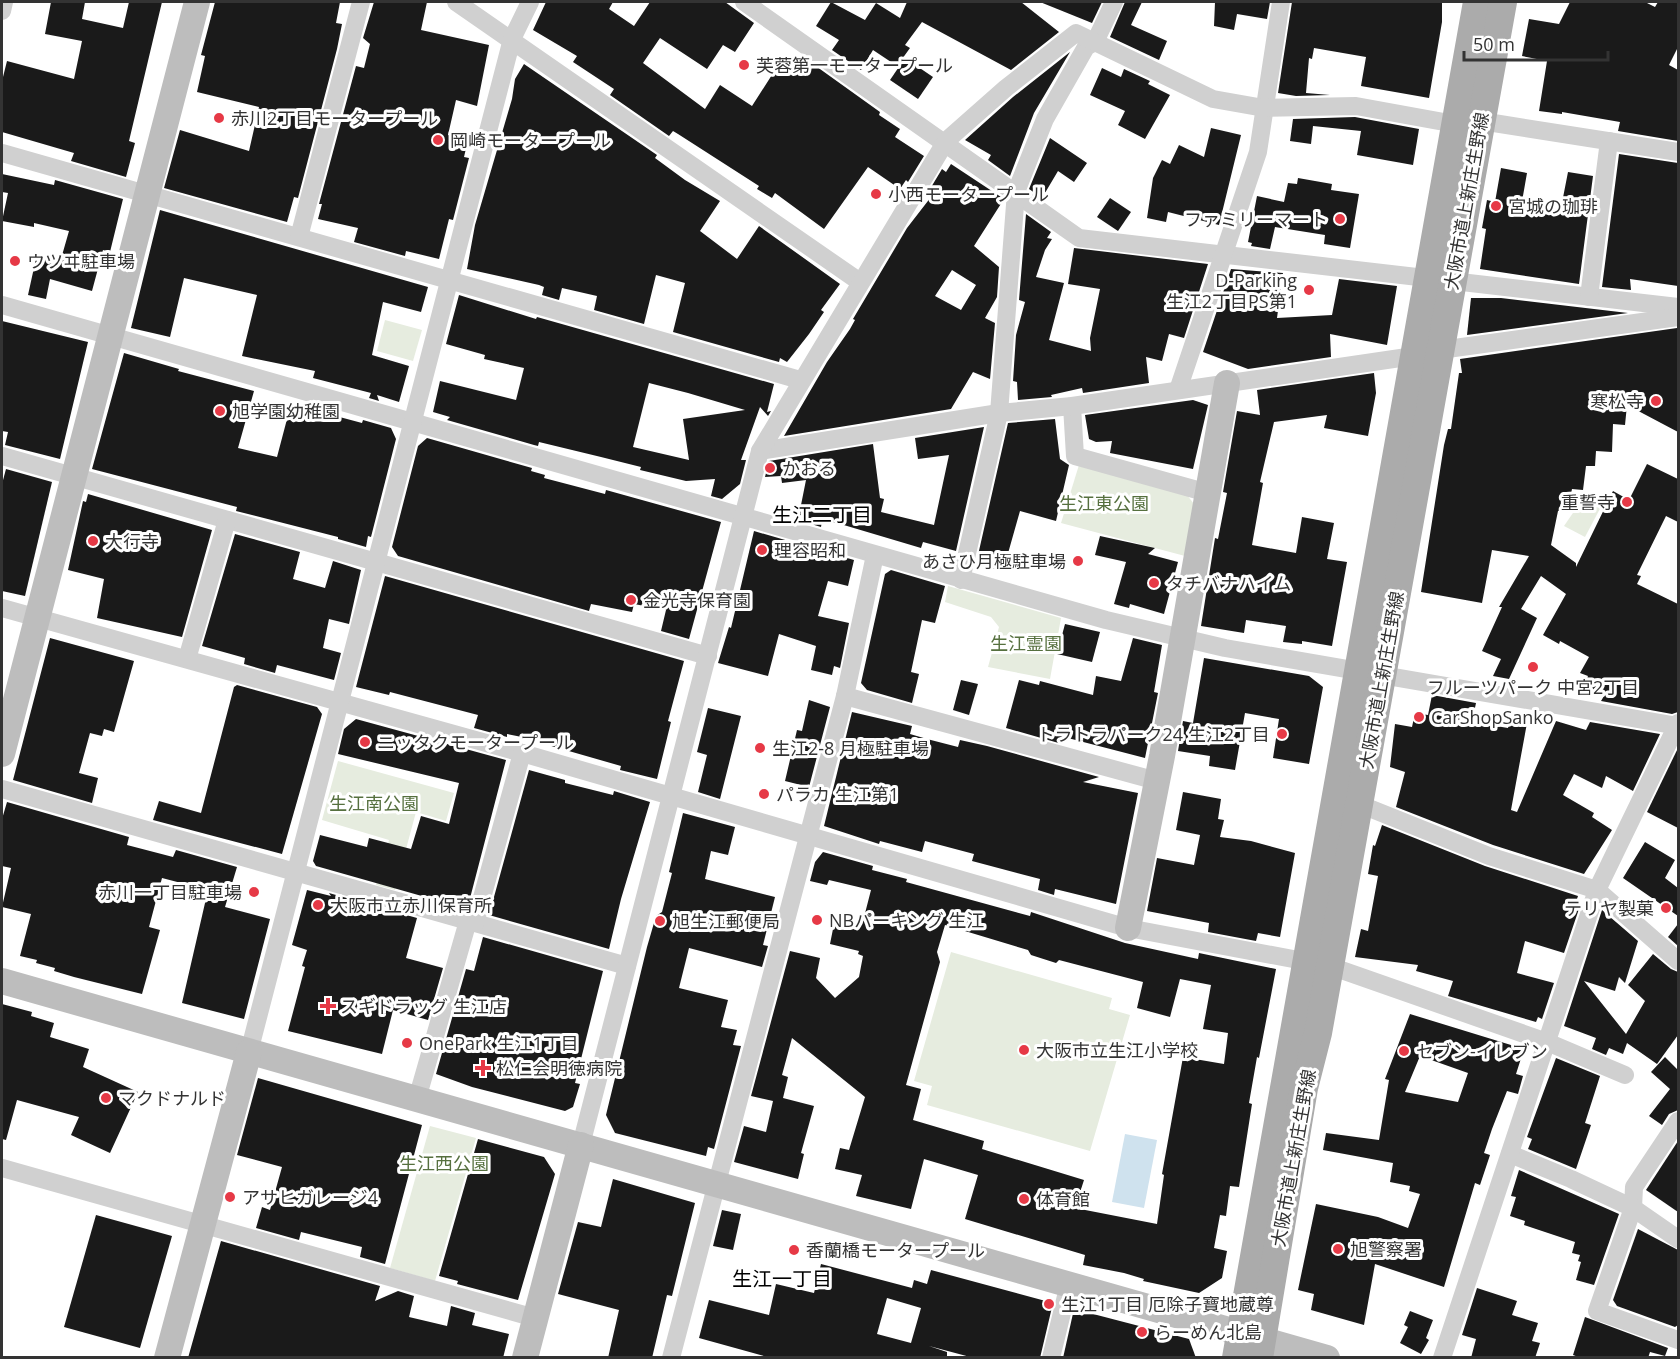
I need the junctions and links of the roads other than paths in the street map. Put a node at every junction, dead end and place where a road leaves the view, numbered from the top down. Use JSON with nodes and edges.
{"nodes":[{"id":1,"x":4,"y":2,"type":"edge"},
{"id":2,"x":197,"y":2,"type":"edge"},
{"id":3,"x":361,"y":2,"type":"edge"},
{"id":4,"x":456,"y":2,"type":"edge"},
{"id":5,"x":530,"y":2,"type":"edge"},
{"id":6,"x":744,"y":2,"type":"edge"},
{"id":7,"x":1114,"y":2,"type":"edge"},
{"id":8,"x":1281,"y":2,"type":"edge"},
{"id":9,"x":1469,"y":2,"type":"edge"},
{"id":10,"x":1477,"y":2,"type":"edge"},
{"id":11,"x":1513,"y":2,"type":"edge"},
{"id":12,"x":2,"y":11,"type":"edge"},
{"id":13,"x":1501,"y":14,"type":"edge"},
{"id":14,"x":1471,"y":38,"type":"junction"},
{"id":15,"x":512,"y":39,"type":"junction"},
{"id":16,"x":1095,"y":42,"type":"junction"},
{"id":17,"x":1264,"y":108,"type":"junction"},
{"id":18,"x":1468,"y":122,"type":"junction"},
{"id":19,"x":946,"y":141,"type":"junction"},
{"id":20,"x":1609,"y":141,"type":"junction"},
{"id":21,"x":1678,"y":152,"type":"edge"},
{"id":22,"x":2,"y":153,"type":"edge"},
{"id":23,"x":1016,"y":192,"type":"junction"},
{"id":24,"x":147,"y":194,"type":"junction"},
{"id":25,"x":299,"y":237,"type":"junction"},
{"id":26,"x":1224,"y":256,"type":"junction"},
{"id":27,"x":449,"y":279,"type":"junction"},
{"id":28,"x":1439,"y":281,"type":"junction"},
{"id":29,"x":860,"y":282,"type":"junction"},
{"id":30,"x":1589,"y":297,"type":"junction"},
{"id":31,"x":2,"y":305,"type":"edge"},
{"id":32,"x":1678,"y":307,"type":"edge"},
{"id":33,"x":1678,"y":317,"type":"edge"},
{"id":34,"x":111,"y":336,"type":"junction"},
{"id":35,"x":1427,"y":353,"type":"junction"},
{"id":36,"x":800,"y":380,"type":"junction"},
{"id":37,"x":1227,"y":383,"type":"junction"},
{"id":38,"x":1178,"y":390,"type":"junction"},
{"id":39,"x":1072,"y":406,"type":"junction"},
{"id":40,"x":999,"y":413,"type":"junction"},
{"id":41,"x":413,"y":421,"type":"junction"},
{"id":42,"x":760,"y":451,"type":"junction"},
{"id":43,"x":2,"y":456,"type":"edge"},
{"id":44,"x":74,"y":476,"type":"junction"},
{"id":45,"x":1208,"y":493,"type":"junction"},
{"id":46,"x":744,"y":515,"type":"junction"},
{"id":47,"x":227,"y":520,"type":"junction"},
{"id":48,"x":875,"y":555,"type":"junction"},
{"id":49,"x":376,"y":561,"type":"junction"},
{"id":50,"x":961,"y":580,"type":"junction"},
{"id":51,"x":2,"y":608,"type":"edge"},
{"id":52,"x":37,"y":618,"type":"junction"},
{"id":53,"x":1183,"y":638,"type":"junction"},
{"id":54,"x":708,"y":656,"type":"junction"},
{"id":55,"x":187,"y":659,"type":"junction"},
{"id":56,"x":1370,"y":672,"type":"junction"},
{"id":57,"x":845,"y":696,"type":"junction"},
{"id":58,"x":340,"y":703,"type":"junction"},
{"id":59,"x":1678,"y":725,"type":"edge"},
{"id":60,"x":522,"y":753,"type":"junction"},
{"id":61,"x":2,"y":754,"type":"edge"},
{"id":62,"x":1157,"y":781,"type":"junction"},
{"id":63,"x":2,"y":789,"type":"edge"},
{"id":64,"x":670,"y":796,"type":"junction"},
{"id":65,"x":1359,"y":804,"type":"junction"},
{"id":66,"x":808,"y":837,"type":"junction"},
{"id":67,"x":295,"y":872,"type":"junction"},
{"id":68,"x":1597,"y":890,"type":"junction"},
{"id":69,"x":471,"y":922,"type":"junction"},
{"id":70,"x":1128,"y":928,"type":"junction"},
{"id":71,"x":1678,"y":961,"type":"edge"},
{"id":72,"x":1318,"y":962,"type":"junction"},
{"id":73,"x":627,"y":966,"type":"junction"},
{"id":74,"x":2,"y":981,"type":"edge"},
{"id":75,"x":1547,"y":1042,"type":"junction"},
{"id":76,"x":249,"y":1052,"type":"junction"},
{"id":77,"x":1625,"y":1075,"type":"dead end"},
{"id":78,"x":417,"y":1099,"type":"junction"},
{"id":79,"x":1678,"y":1121,"type":"edge"},
{"id":80,"x":580,"y":1145,"type":"junction"},
{"id":81,"x":1510,"y":1154,"type":"junction"},
{"id":82,"x":2,"y":1168,"type":"edge"},
{"id":83,"x":717,"y":1184,"type":"junction"},
{"id":84,"x":1633,"y":1208,"type":"junction"},
{"id":85,"x":202,"y":1225,"type":"junction"},
{"id":86,"x":1678,"y":1239,"type":"edge"},
{"id":87,"x":1069,"y":1284,"type":"junction"},
{"id":88,"x":535,"y":1318,"type":"junction"},
{"id":89,"x":1678,"y":1340,"type":"edge"},
{"id":90,"x":1250,"y":1347,"type":"edge"},
{"id":91,"x":167,"y":1358,"type":"edge"},
{"id":92,"x":525,"y":1358,"type":"edge"},
{"id":93,"x":671,"y":1358,"type":"edge"},
{"id":94,"x":1051,"y":1358,"type":"edge"},
{"id":95,"x":1328,"y":1358,"type":"edge"},
{"id":96,"x":1442,"y":1358,"type":"edge"}],
"edges":[{"from":1,"to":12,"type":"street"},
{"from":2,"to":24,"type":"street"},
{"from":3,"to":25,"type":"street"},
{"from":4,"to":15,"type":"street"},
{"from":5,"to":15,"type":"street"},
{"from":6,"to":19,"type":"street"},
{"from":7,"to":16,"type":"street"},
{"from":8,"to":17,"type":"street"},
{"from":9,"to":14,"type":"street"},
{"from":10,"to":14,"type":"main road","name":"大阪市道上新庄生野線"},
{"from":11,"to":13,"type":"street"},
{"from":13,"to":18,"type":"main road","name":"大阪市道上新庄生野線"},
{"from":14,"to":18,"type":"main road","name":"大阪市道上新庄生野線"},
{"from":15,"to":27,"type":"street"},
{"from":15,"to":29,"type":"street"},
{"from":16,"to":17,"type":"street"},
{"from":16,"to":19,"type":"street"},
{"from":16,"to":23,"type":"street"},
{"from":17,"to":18,"type":"street"},
{"from":17,"to":26,"type":"street"},
{"from":18,"to":20,"type":"street"},
{"from":18,"to":28,"type":"main road","name":"大阪市道上新庄生野線"},
{"from":19,"to":23,"type":"street"},
{"from":19,"to":29,"type":"street"},
{"from":20,"to":21,"type":"street"},
{"from":20,"to":30,"type":"street"},
{"from":22,"to":24,"type":"street"},
{"from":23,"to":26,"type":"street"},
{"from":23,"to":40,"type":"street"},
{"from":24,"to":25,"type":"street"},
{"from":24,"to":34,"type":"street"},
{"from":25,"to":27,"type":"street"},
{"from":26,"to":28,"type":"street"},
{"from":26,"to":38,"type":"street"},
{"from":27,"to":36,"type":"street"},
{"from":27,"to":41,"type":"street"},
{"from":28,"to":30,"type":"street"},
{"from":28,"to":35,"type":"main road","name":"大阪市道上新庄生野線"},
{"from":29,"to":36,"type":"street"},
{"from":30,"to":32,"type":"street"},
{"from":31,"to":34,"type":"street"},
{"from":33,"to":35,"type":"street"},
{"from":34,"to":41,"type":"street"},
{"from":34,"to":44,"type":"street"},
{"from":35,"to":37,"type":"street"},
{"from":35,"to":56,"type":"main road","name":"大阪市道上新庄生野線"},
{"from":36,"to":42,"type":"street"},
{"from":37,"to":38,"type":"street"},
{"from":37,"to":45,"type":"street"},
{"from":38,"to":39,"type":"street"},
{"from":39,"to":40,"type":"street"},
{"from":39,"to":45,"type":"street"},
{"from":40,"to":42,"type":"street"},
{"from":40,"to":50,"type":"street"},
{"from":41,"to":46,"type":"street"},
{"from":41,"to":49,"type":"street"},
{"from":42,"to":46,"type":"street"},
{"from":43,"to":44,"type":"street"},
{"from":44,"to":47,"type":"street"},
{"from":44,"to":52,"type":"street"},
{"from":45,"to":53,"type":"street"},
{"from":46,"to":48,"type":"street"},
{"from":46,"to":54,"type":"street"},
{"from":47,"to":49,"type":"street"},
{"from":47,"to":55,"type":"street"},
{"from":48,"to":50,"type":"street"},
{"from":48,"to":57,"type":"street"},
{"from":49,"to":54,"type":"street"},
{"from":49,"to":58,"type":"street"},
{"from":50,"to":53,"type":"street"},
{"from":51,"to":52,"type":"street"},
{"from":52,"to":55,"type":"street"},
{"from":52,"to":61,"type":"street"},
{"from":53,"to":56,"type":"street"},
{"from":53,"to":62,"type":"street"},
{"from":54,"to":64,"type":"street"},
{"from":55,"to":58,"type":"street"},
{"from":56,"to":59,"type":"street"},
{"from":56,"to":65,"type":"main road","name":"大阪市道上新庄生野線"},
{"from":56,"to":72,"type":"main road","name":"大阪市道上新庄生野線"},
{"from":57,"to":62,"type":"street"},
{"from":57,"to":66,"type":"street"},
{"from":58,"to":60,"type":"street"},
{"from":58,"to":67,"type":"street"},
{"from":59,"to":68,"type":"street"},
{"from":60,"to":64,"type":"street"},
{"from":60,"to":69,"type":"street"},
{"from":62,"to":70,"type":"street"},
{"from":63,"to":67,"type":"street"},
{"from":64,"to":66,"type":"street"},
{"from":64,"to":73,"type":"street"},
{"from":65,"to":68,"type":"street"},
{"from":65,"to":72,"type":"main road","name":"大阪市道上新庄生野線"},
{"from":66,"to":70,"type":"street"},
{"from":66,"to":83,"type":"street"},
{"from":67,"to":69,"type":"street"},
{"from":67,"to":76,"type":"street"},
{"from":68,"to":71,"type":"street"},
{"from":68,"to":75,"type":"street"},
{"from":69,"to":73,"type":"street"},
{"from":69,"to":78,"type":"street"},
{"from":70,"to":72,"type":"street"},
{"from":72,"to":75,"type":"street"},
{"from":72,"to":90,"type":"main road","name":"大阪市道上新庄生野線"},
{"from":73,"to":80,"type":"street"},
{"from":74,"to":76,"type":"street"},
{"from":75,"to":77,"type":"street"},
{"from":75,"to":81,"type":"street"},
{"from":76,"to":78,"type":"street"},
{"from":76,"to":85,"type":"street"},
{"from":78,"to":80,"type":"street"},
{"from":79,"to":84,"type":"street"},
{"from":80,"to":83,"type":"street"},
{"from":80,"to":88,"type":"street"},
{"from":81,"to":84,"type":"street"},
{"from":81,"to":96,"type":"street"},
{"from":82,"to":85,"type":"street"},
{"from":83,"to":87,"type":"street"},
{"from":83,"to":93,"type":"street"},
{"from":84,"to":86,"type":"street"},
{"from":84,"to":89,"type":"street"},
{"from":85,"to":88,"type":"street"},
{"from":85,"to":91,"type":"street"},
{"from":87,"to":90,"type":"street"},
{"from":87,"to":94,"type":"street"},
{"from":88,"to":92,"type":"street"},
{"from":90,"to":95,"type":"street"}]}
